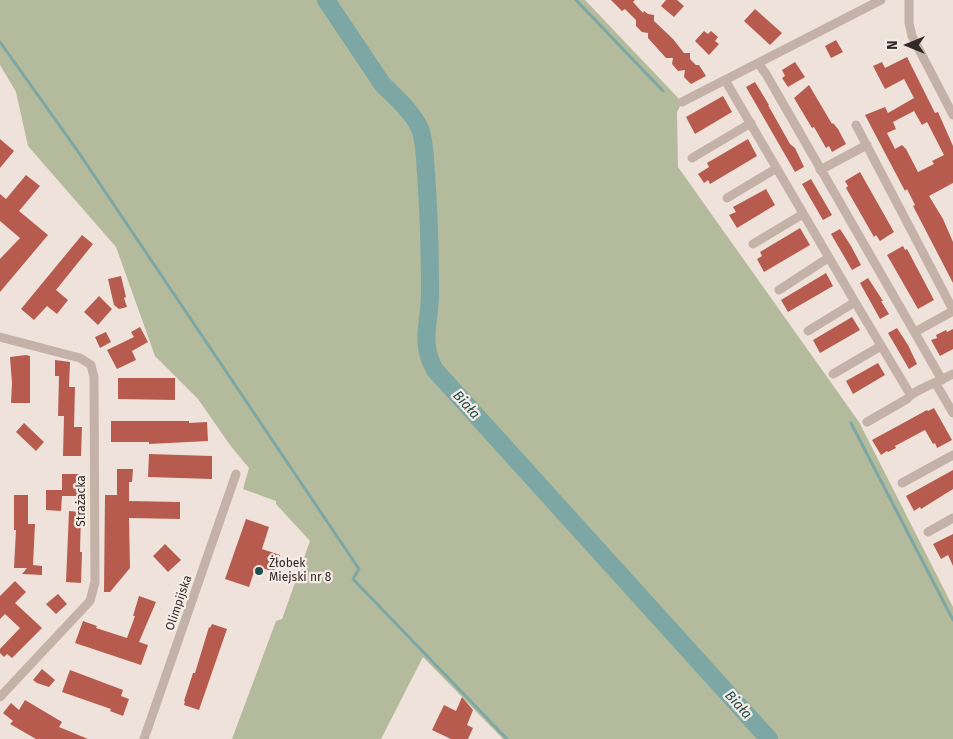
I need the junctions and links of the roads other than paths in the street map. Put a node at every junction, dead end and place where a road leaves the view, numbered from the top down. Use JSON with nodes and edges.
{"nodes":[{"id":1,"x":881,"y":0,"type":"edge"},
{"id":2,"x":909,"y":0,"type":"edge"},
{"id":3,"x":758,"y":63,"type":"junction"},
{"id":4,"x":725,"y":80,"type":"junction"},
{"id":5,"x":682,"y":102,"type":"dead end"},
{"id":6,"x":953,"y":115,"type":"edge"},
{"id":7,"x":751,"y":123,"type":"junction"},
{"id":8,"x":856,"y":125,"type":"dead end"},
{"id":9,"x":867,"y":145,"type":"junction"},
{"id":10,"x":692,"y":158,"type":"dead end"},
{"id":11,"x":777,"y":168,"type":"junction"},
{"id":12,"x":820,"y":170,"type":"junction"},
{"id":13,"x":727,"y":198,"type":"dead end"},
{"id":14,"x":803,"y":214,"type":"junction"},
{"id":15,"x":753,"y":244,"type":"dead end"},
{"id":16,"x":828,"y":258,"type":"junction"},
{"id":17,"x":779,"y":290,"type":"dead end"},
{"id":18,"x":854,"y":302,"type":"junction"},
{"id":19,"x":953,"y":311,"type":"edge"},
{"id":20,"x":808,"y":331,"type":"dead end"},
{"id":21,"x":915,"y":332,"type":"junction"},
{"id":22,"x":0,"y":336,"type":"edge"},
{"id":23,"x":881,"y":346,"type":"junction"},
{"id":24,"x":833,"y":374,"type":"dead end"},
{"id":25,"x":953,"y":374,"type":"edge"},
{"id":26,"x":939,"y":382,"type":"junction"},
{"id":27,"x":910,"y":394,"type":"junction"},
{"id":28,"x":953,"y":413,"type":"edge"},
{"id":29,"x":867,"y":422,"type":"dead end"},
{"id":30,"x":953,"y":454,"type":"edge"},
{"id":31,"x":236,"y":474,"type":"dead end"},
{"id":32,"x":902,"y":483,"type":"dead end"},
{"id":33,"x":953,"y":518,"type":"edge"},
{"id":34,"x":928,"y":532,"type":"dead end"},
{"id":35,"x":0,"y":696,"type":"edge"},
{"id":36,"x":144,"y":739,"type":"edge"}],
"edges":[{"from":1,"to":3,"type":"street"},
{"from":2,"to":6,"type":"street"},
{"from":3,"to":4,"type":"street"},
{"from":3,"to":12,"type":"street"},
{"from":4,"to":5,"type":"street"},
{"from":4,"to":7,"type":"street"},
{"from":7,"to":10,"type":"street"},
{"from":7,"to":11,"type":"street"},
{"from":8,"to":9,"type":"street"},
{"from":9,"to":12,"type":"street"},
{"from":9,"to":19,"type":"street"},
{"from":11,"to":13,"type":"street"},
{"from":11,"to":14,"type":"street"},
{"from":12,"to":21,"type":"street"},
{"from":14,"to":15,"type":"street"},
{"from":14,"to":16,"type":"street"},
{"from":16,"to":17,"type":"street"},
{"from":16,"to":18,"type":"street"},
{"from":18,"to":20,"type":"street"},
{"from":18,"to":23,"type":"street"},
{"from":19,"to":21,"type":"street"},
{"from":21,"to":26,"type":"street"},
{"from":22,"to":35,"type":"street","name":"Strażacka"},
{"from":23,"to":24,"type":"street"},
{"from":23,"to":27,"type":"street"},
{"from":25,"to":26,"type":"street"},
{"from":26,"to":27,"type":"street"},
{"from":26,"to":28,"type":"street"},
{"from":27,"to":29,"type":"street"},
{"from":30,"to":32,"type":"street"},
{"from":31,"to":36,"type":"street","name":"Olimpijska"},
{"from":33,"to":34,"type":"street"}]}
